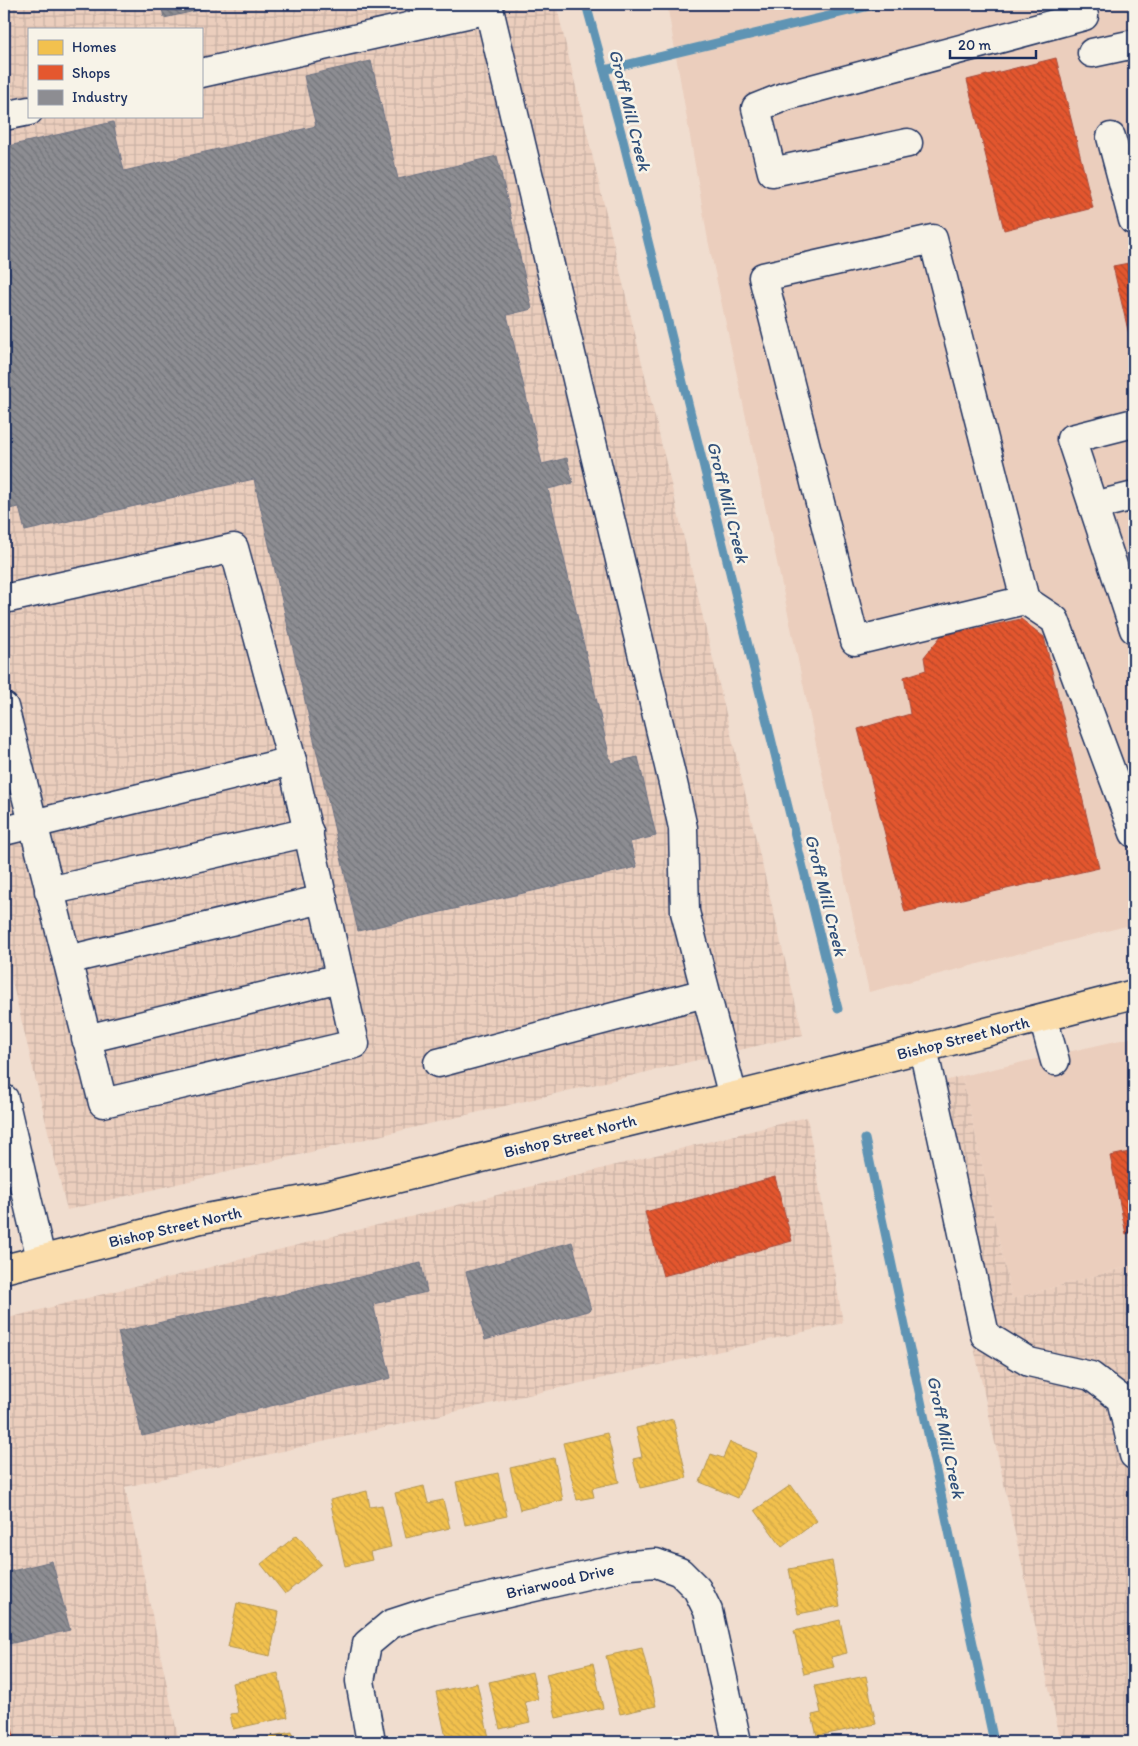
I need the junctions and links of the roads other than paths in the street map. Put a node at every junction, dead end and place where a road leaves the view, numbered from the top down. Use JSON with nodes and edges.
{"nodes":[{"id":1,"x":1084,"y":16,"type":"dead end"},
{"id":2,"x":1134,"y":44,"type":"edge"},
{"id":3,"x":1092,"y":54,"type":"dead end"},
{"id":4,"x":202,"y":73,"type":"edge"},
{"id":5,"x":28,"y":111,"type":"edge"},
{"id":6,"x":4,"y":116,"type":"edge"},
{"id":7,"x":1111,"y":137,"type":"dead end"},
{"id":8,"x":908,"y":143,"type":"dead end"},
{"id":9,"x":1133,"y":220,"type":"dead end"},
{"id":10,"x":1134,"y":422,"type":"edge"},
{"id":11,"x":1134,"y":496,"type":"edge"},
{"id":12,"x":1093,"y":506,"type":"junction"},
{"id":13,"x":4,"y":599,"type":"edge"},
{"id":14,"x":1025,"y":600,"type":"junction"},
{"id":15,"x":1134,"y":629,"type":"edge"},
{"id":16,"x":4,"y":707,"type":"edge"},
{"id":17,"x":292,"y":761,"type":"junction"},
{"id":18,"x":33,"y":824,"type":"junction"},
{"id":19,"x":4,"y":831,"type":"edge"},
{"id":20,"x":308,"y":832,"type":"junction"},
{"id":21,"x":1134,"y":834,"type":"edge"},
{"id":22,"x":49,"y":891,"type":"junction"},
{"id":23,"x":323,"y":899,"type":"junction"},
{"id":24,"x":67,"y":960,"type":"junction"},
{"id":25,"x":340,"y":978,"type":"junction"},
{"id":26,"x":706,"y":993,"type":"junction"},
{"id":27,"x":1134,"y":994,"type":"edge"},
{"id":28,"x":1043,"y":1018,"type":"junction"},
{"id":29,"x":86,"y":1039,"type":"junction"},
{"id":30,"x":923,"y":1048,"type":"junction"},
{"id":31,"x":1055,"y":1061,"type":"dead end"},
{"id":32,"x":438,"y":1063,"type":"dead end"},
{"id":33,"x":732,"y":1097,"type":"junction"},
{"id":34,"x":4,"y":1099,"type":"edge"},
{"id":35,"x":41,"y":1259,"type":"junction"},
{"id":36,"x":4,"y":1269,"type":"edge"},
{"id":37,"x":1134,"y":1455,"type":"edge"},
{"id":38,"x":371,"y":1742,"type":"edge"},
{"id":39,"x":737,"y":1742,"type":"edge"}],
"edges":[{"from":1,"to":8,"type":"street"},
{"from":2,"to":3,"type":"street"},
{"from":4,"to":26,"type":"street"},
{"from":5,"to":6,"type":"street"},
{"from":7,"to":9,"type":"street"},
{"from":10,"to":12,"type":"street"},
{"from":11,"to":12,"type":"street"},
{"from":12,"to":15,"type":"street"},
{"from":13,"to":17,"type":"street"},
{"from":14,"to":14,"type":"street"},
{"from":14,"to":21,"type":"street"},
{"from":16,"to":18,"type":"street"},
{"from":17,"to":18,"type":"street"},
{"from":17,"to":20,"type":"street"},
{"from":18,"to":19,"type":"street"},
{"from":18,"to":22,"type":"street"},
{"from":20,"to":22,"type":"street"},
{"from":20,"to":23,"type":"street"},
{"from":22,"to":24,"type":"street"},
{"from":23,"to":24,"type":"street"},
{"from":23,"to":25,"type":"street"},
{"from":24,"to":29,"type":"street"},
{"from":25,"to":29,"type":"street"},
{"from":25,"to":29,"type":"street"},
{"from":26,"to":32,"type":"street"},
{"from":26,"to":33,"type":"street"},
{"from":27,"to":28,"type":"main road","name":"Bishop Street North"},
{"from":28,"to":30,"type":"main road","name":"Bishop Street North"},
{"from":28,"to":31,"type":"street"},
{"from":30,"to":33,"type":"main road","name":"Bishop Street North"},
{"from":30,"to":37,"type":"street"},
{"from":33,"to":35,"type":"main road","name":"Bishop Street North"},
{"from":34,"to":35,"type":"street"},
{"from":35,"to":36,"type":"main road","name":"Bishop Street North"},
{"from":38,"to":39,"type":"street","name":"Briarwood Drive"}]}
